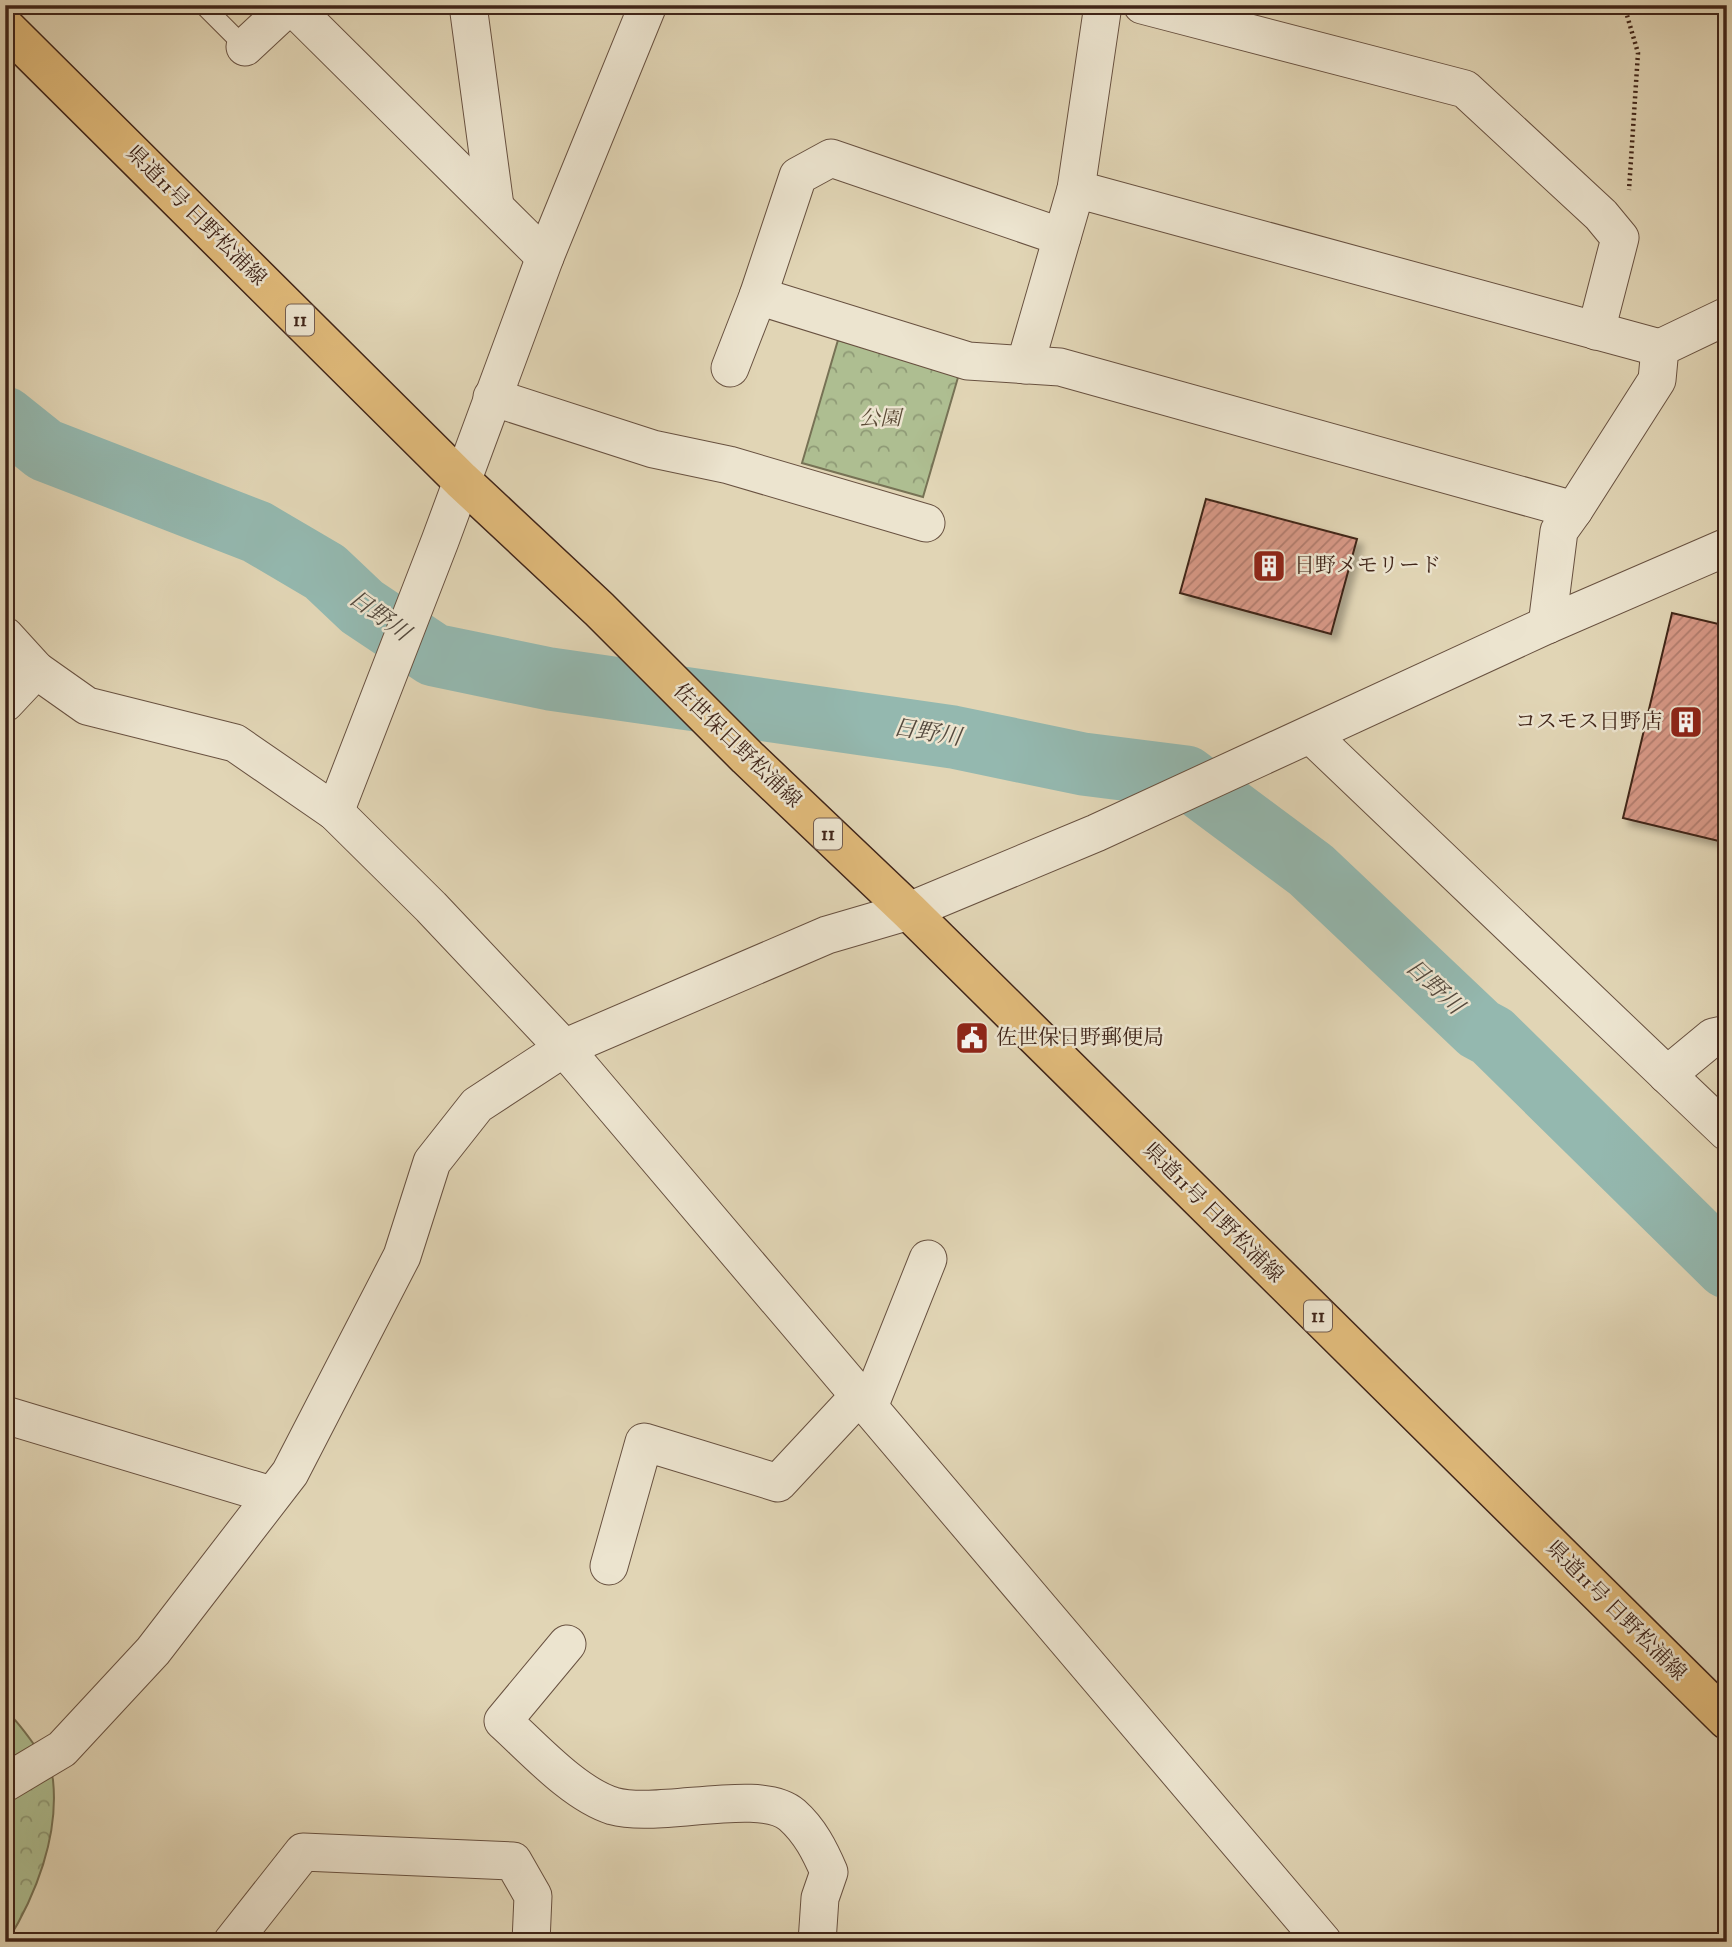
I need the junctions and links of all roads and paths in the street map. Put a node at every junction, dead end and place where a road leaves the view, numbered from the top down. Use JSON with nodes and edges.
{"nodes":[{"id":1,"x":203,"y":5,"type":"edge"},
{"id":2,"x":290,"y":5,"type":"edge"},
{"id":3,"x":468,"y":5,"type":"edge"},
{"id":4,"x":648,"y":5,"type":"edge"},
{"id":5,"x":1103,"y":5,"type":"edge"},
{"id":6,"x":1142,"y":5,"type":"edge"},
{"id":7,"x":1625,"y":5,"type":"edge"},
{"id":8,"x":5,"y":27,"type":"edge"},
{"id":9,"x":244,"y":47,"type":"joint"},
{"id":10,"x":1076,"y":189,"type":"junction"},
{"id":11,"x":495,"y":206,"type":"junction"},
{"id":12,"x":1062,"y":237,"type":"junction"},
{"id":13,"x":1620,"y":238,"type":"junction"},
{"id":14,"x":545,"y":257,"type":"junction"},
{"id":15,"x":758,"y":296,"type":"junction"},
{"id":16,"x":1727,"y":316,"type":"edge"},
{"id":17,"x":1596,"y":331,"type":"junction"},
{"id":18,"x":1660,"y":348,"type":"junction"},
{"id":19,"x":1025,"y":365,"type":"junction"},
{"id":20,"x":730,"y":368,"type":"dead end"},
{"id":21,"x":492,"y":397,"type":"junction"},
{"id":22,"x":461,"y":480,"type":"junction"},
{"id":23,"x":1574,"y":510,"type":"junction"},
{"id":24,"x":926,"y":523,"type":"dead end"},
{"id":25,"x":1727,"y":547,"type":"edge"},
{"id":26,"x":598,"y":609,"type":"joint"},
{"id":27,"x":1547,"y":625,"type":"junction"},
{"id":28,"x":5,"y":636,"type":"edge"},
{"id":29,"x":36,"y":670,"type":"junction"},
{"id":30,"x":5,"y":703,"type":"edge"},
{"id":31,"x":1311,"y":735,"type":"junction"},
{"id":32,"x":335,"y":812,"type":"junction"},
{"id":33,"x":908,"y":911,"type":"junction"},
{"id":34,"x":1727,"y":1034,"type":"edge"},
{"id":35,"x":564,"y":1048,"type":"junction"},
{"id":36,"x":1667,"y":1075,"type":"junction"},
{"id":37,"x":1727,"y":1132,"type":"edge"},
{"id":38,"x":928,"y":1259,"type":"dead end"},
{"id":39,"x":864,"y":1402,"type":"junction"},
{"id":40,"x":5,"y":1415,"type":"edge"},
{"id":41,"x":271,"y":1495,"type":"junction"},
{"id":42,"x":609,"y":1566,"type":"dead end"},
{"id":43,"x":567,"y":1644,"type":"dead end"},
{"id":44,"x":1727,"y":1720,"type":"edge"},
{"id":45,"x":5,"y":1783,"type":"edge"},
{"id":46,"x":232,"y":1942,"type":"edge"},
{"id":47,"x":531,"y":1942,"type":"edge"},
{"id":48,"x":817,"y":1942,"type":"edge"},
{"id":49,"x":1323,"y":1942,"type":"edge"}],
"edges":[{"from":1,"to":9,"type":"lane"},
{"from":2,"to":9,"type":"street"},
{"from":2,"to":11,"type":"street"},
{"from":3,"to":11,"type":"street"},
{"from":4,"to":14,"type":"street"},
{"from":5,"to":10,"type":"street"},
{"from":6,"to":13,"type":"street"},
{"from":7,"to":13,"type":"path"},
{"from":8,"to":22,"type":"main road","name":"県道11号 日野松浦線","number":"11"},
{"from":10,"to":12,"type":"street"},
{"from":10,"to":17,"type":"street"},
{"from":11,"to":14,"type":"street"},
{"from":12,"to":15,"type":"street"},
{"from":12,"to":19,"type":"street"},
{"from":13,"to":17,"type":"street"},
{"from":14,"to":21,"type":"street"},
{"from":15,"to":19,"type":"street"},
{"from":15,"to":20,"type":"street"},
{"from":16,"to":18,"type":"street"},
{"from":17,"to":18,"type":"street"},
{"from":18,"to":23,"type":"street"},
{"from":19,"to":23,"type":"street"},
{"from":21,"to":22,"type":"street"},
{"from":21,"to":24,"type":"street"},
{"from":22,"to":26,"type":"main road","name":"県道11号 日野松浦線","number":"11"},
{"from":22,"to":32,"type":"street"},
{"from":23,"to":27,"type":"street"},
{"from":25,"to":27,"type":"street"},
{"from":26,"to":33,"type":"main road","name":"佐世保日野松浦線","number":"11"},
{"from":27,"to":31,"type":"street"},
{"from":28,"to":29,"type":"street"},
{"from":29,"to":30,"type":"street"},
{"from":29,"to":32,"type":"street"},
{"from":31,"to":33,"type":"street"},
{"from":31,"to":36,"type":"street"},
{"from":32,"to":35,"type":"street"},
{"from":33,"to":35,"type":"street"},
{"from":33,"to":44,"type":"main road","name":"県道11号 日野松浦線","number":"11"},
{"from":34,"to":36,"type":"street"},
{"from":35,"to":39,"type":"street"},
{"from":35,"to":41,"type":"street"},
{"from":36,"to":37,"type":"street"},
{"from":38,"to":39,"type":"street"},
{"from":39,"to":42,"type":"street"},
{"from":39,"to":49,"type":"street"},
{"from":40,"to":41,"type":"street"},
{"from":41,"to":45,"type":"street"},
{"from":43,"to":48,"type":"street"},
{"from":46,"to":47,"type":"street"}]}
